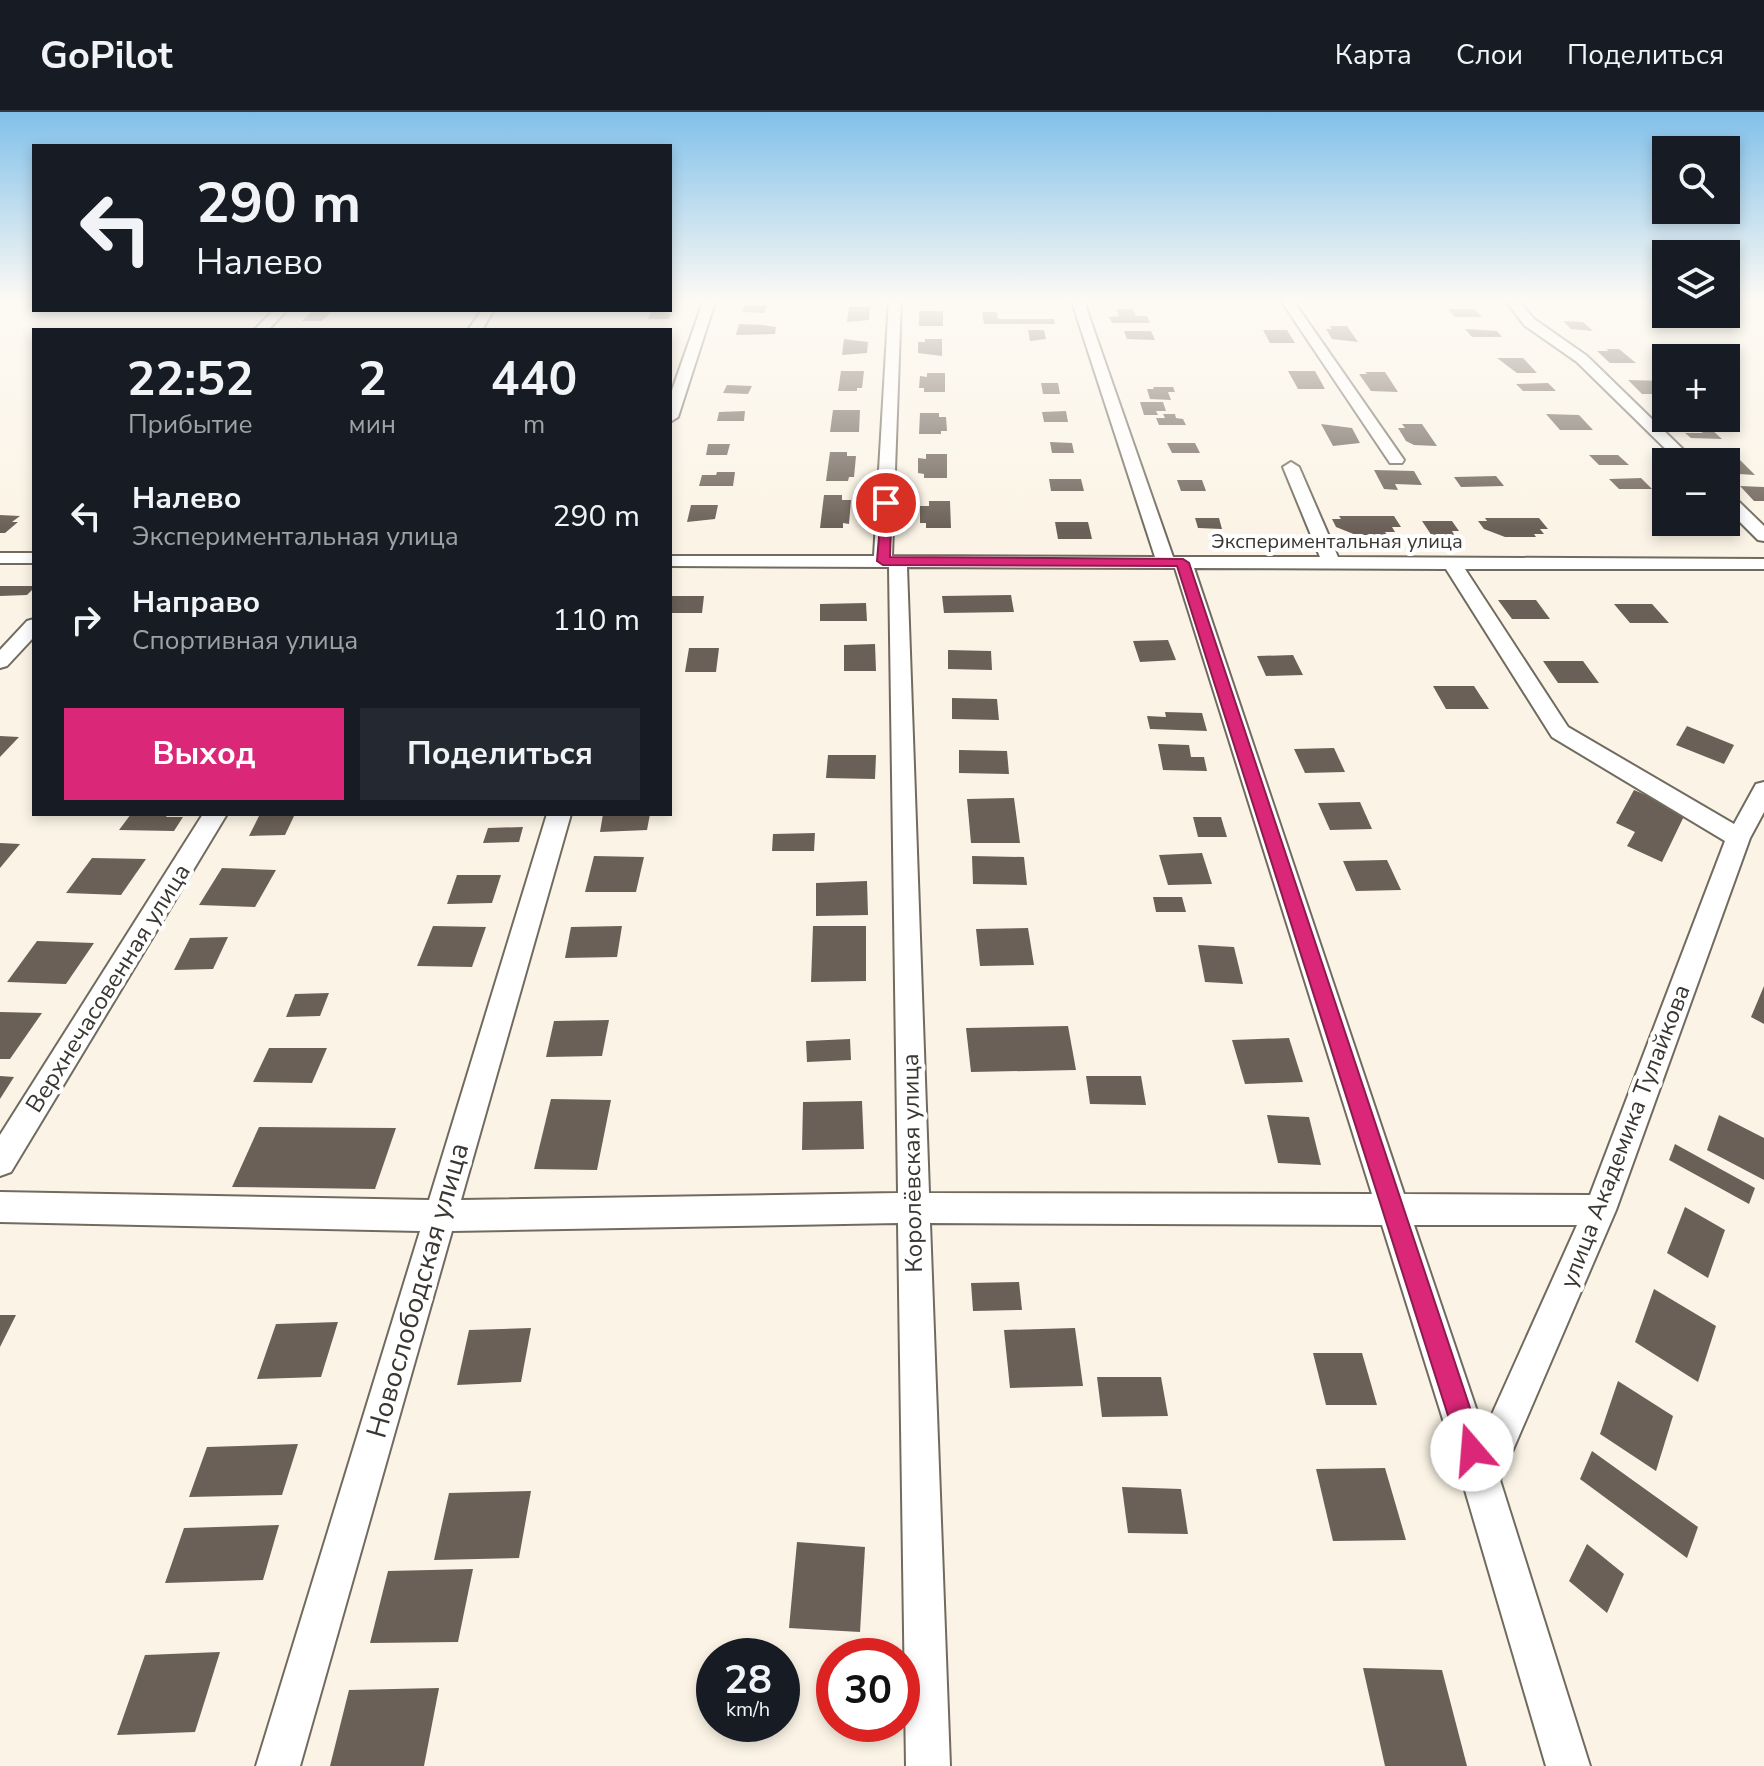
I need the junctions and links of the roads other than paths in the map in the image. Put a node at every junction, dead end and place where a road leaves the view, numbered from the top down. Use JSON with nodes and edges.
{"nodes":[{"id":1,"x":684,"y":376,"type":"edge"},
{"id":2,"x":894,"y":376,"type":"edge"},
{"id":3,"x":1105,"y":376,"type":"edge"},
{"id":4,"x":1339,"y":376,"type":"edge"},
{"id":5,"x":1600,"y":376,"type":"edge"},
{"id":6,"x":672,"y":411,"type":"edge"},
{"id":7,"x":1674,"y":448,"type":"edge"},
{"id":8,"x":1396,"y":460,"type":"dead end"},
{"id":9,"x":1291,"y":467,"type":"dead end"},
{"id":10,"x":1740,"y":513,"type":"edge"},
{"id":11,"x":1764,"y":536,"type":"edge"},
{"id":12,"x":32,"y":557,"type":"edge"},
{"id":13,"x":0,"y":558,"type":"edge"},
{"id":14,"x":672,"y":561,"type":"edge"},
{"id":15,"x":890,"y":561,"type":"junction"},
{"id":16,"x":1174,"y":563,"type":"junction"},
{"id":17,"x":1331,"y":563,"type":"junction"},
{"id":18,"x":1452,"y":563,"type":"junction"},
{"id":19,"x":1764,"y":564,"type":"edge"},
{"id":20,"x":32,"y":627,"type":"edge"},
{"id":21,"x":0,"y":662,"type":"edge"},
{"id":22,"x":1754,"y":815,"type":"edge"},
{"id":23,"x":214,"y":816,"type":"edge"},
{"id":24,"x":558,"y":816,"type":"edge"},
{"id":25,"x":0,"y":1162,"type":"edge"},
{"id":26,"x":0,"y":1207,"type":"edge"},
{"id":27,"x":913,"y":1208,"type":"junction"},
{"id":28,"x":1393,"y":1209,"type":"junction"},
{"id":29,"x":1600,"y":1210,"type":"junction"},
{"id":30,"x":438,"y":1216,"type":"junction"},
{"id":31,"x":1481,"y":1480,"type":"junction"},
{"id":32,"x":278,"y":1766,"type":"edge"},
{"id":33,"x":928,"y":1766,"type":"edge"},
{"id":34,"x":1568,"y":1766,"type":"edge"}],
"edges":[{"from":1,"to":6,"type":"street"},
{"from":2,"to":15,"type":"street","name":"Королёвская улица"},
{"from":3,"to":16,"type":"street"},
{"from":4,"to":8,"type":"street"},
{"from":5,"to":7,"type":"street"},
{"from":9,"to":17,"type":"street"},
{"from":10,"to":11,"type":"street"},
{"from":12,"to":13,"type":"street"},
{"from":14,"to":15,"type":"street","name":"Экспериментальная улица"},
{"from":15,"to":16,"type":"street","name":"Экспериментальная улица"},
{"from":15,"to":27,"type":"street","name":"Королёвская улица"},
{"from":16,"to":17,"type":"street","name":"Экспериментальная улица"},
{"from":16,"to":28,"type":"street"},
{"from":17,"to":18,"type":"street","name":"Экспериментальная улица"},
{"from":18,"to":19,"type":"street","name":"Экспериментальная улица"},
{"from":18,"to":22,"type":"street"},
{"from":20,"to":21,"type":"street"},
{"from":22,"to":29,"type":"street","name":"улица Академика Тулайкова"},
{"from":23,"to":25,"type":"street","name":"Верхнечасовенная улица"},
{"from":24,"to":30,"type":"street","name":"Новослободская улица"},
{"from":26,"to":30,"type":"street"},
{"from":27,"to":28,"type":"street"},
{"from":27,"to":30,"type":"street"},
{"from":27,"to":33,"type":"street","name":"Королёвская улица"},
{"from":28,"to":29,"type":"street"},
{"from":28,"to":31,"type":"street"},
{"from":29,"to":31,"type":"street","name":"улица Академика Тулайкова"},
{"from":30,"to":32,"type":"street","name":"Новослободская улица"},
{"from":31,"to":34,"type":"street"}]}
